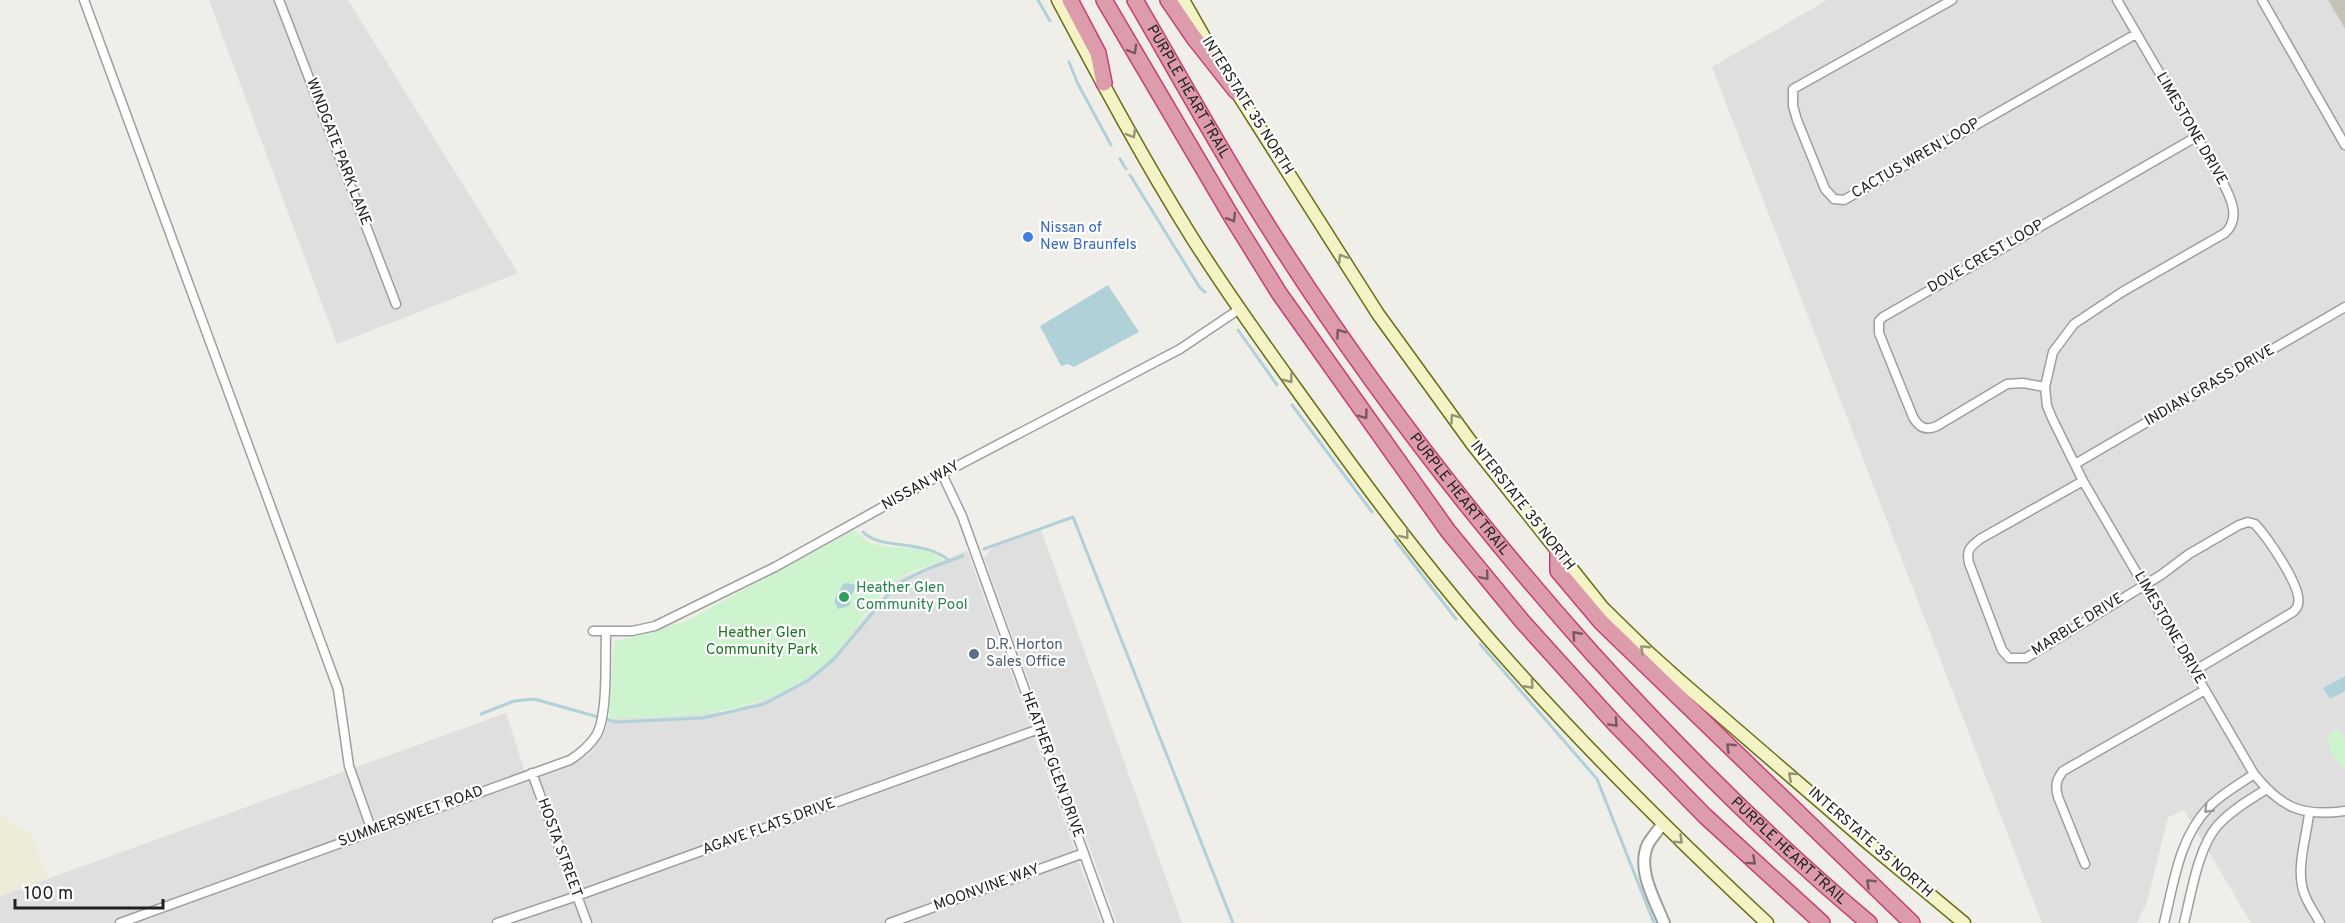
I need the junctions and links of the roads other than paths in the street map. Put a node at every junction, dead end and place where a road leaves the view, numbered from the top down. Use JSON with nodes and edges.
{"nodes":[{"id":1,"x":84,"y":0,"type":"edge"},
{"id":2,"x":279,"y":0,"type":"edge"},
{"id":3,"x":1058,"y":0,"type":"edge"},
{"id":4,"x":1070,"y":0,"type":"edge"},
{"id":5,"x":1104,"y":0,"type":"edge"},
{"id":6,"x":1135,"y":0,"type":"edge"},
{"id":7,"x":1168,"y":0,"type":"edge"},
{"id":8,"x":1183,"y":0,"type":"edge"},
{"id":9,"x":1952,"y":0,"type":"edge"},
{"id":10,"x":2117,"y":0,"type":"edge"},
{"id":11,"x":2262,"y":0,"type":"edge"},
{"id":12,"x":2136,"y":34,"type":"junction"},
{"id":13,"x":1104,"y":83,"type":"junction"},
{"id":14,"x":1236,"y":91,"type":"junction"},
{"id":15,"x":2196,"y":137,"type":"junction"},
{"id":16,"x":2345,"y":145,"type":"edge"},
{"id":17,"x":396,"y":304,"type":"dead end"},
{"id":18,"x":2345,"y":307,"type":"edge"},
{"id":19,"x":1238,"y":310,"type":"junction"},
{"id":20,"x":2045,"y":387,"type":"junction"},
{"id":21,"x":2075,"y":464,"type":"junction"},
{"id":22,"x":942,"y":474,"type":"junction"},
{"id":23,"x":2083,"y":481,"type":"junction"},
{"id":24,"x":1558,"y":553,"type":"junction"},
{"id":25,"x":2144,"y":584,"type":"junction"},
{"id":26,"x":593,"y":631,"type":"dead end"},
{"id":27,"x":606,"y":632,"type":"junction"},
{"id":28,"x":2194,"y":671,"type":"junction"},
{"id":29,"x":2205,"y":690,"type":"junction"},
{"id":30,"x":1039,"y":729,"type":"junction"},
{"id":31,"x":532,"y":773,"type":"junction"},
{"id":32,"x":2254,"y":774,"type":"junction"},
{"id":33,"x":2267,"y":789,"type":"junction"},
{"id":34,"x":2345,"y":811,"type":"edge"},
{"id":35,"x":2309,"y":814,"type":"junction"},
{"id":36,"x":1662,"y":824,"type":"junction"},
{"id":37,"x":372,"y":831,"type":"junction"},
{"id":38,"x":1083,"y":853,"type":"junction"},
{"id":39,"x":2085,"y":864,"type":"dead end"},
{"id":40,"x":577,"y":896,"type":"junction"},
{"id":41,"x":120,"y":923,"type":"edge"},
{"id":42,"x":497,"y":923,"type":"edge"},
{"id":43,"x":587,"y":923,"type":"edge"},
{"id":44,"x":890,"y":923,"type":"edge"},
{"id":45,"x":1109,"y":923,"type":"edge"},
{"id":46,"x":1664,"y":923,"type":"edge"},
{"id":47,"x":1767,"y":923,"type":"edge"},
{"id":48,"x":1822,"y":923,"type":"edge"},
{"id":49,"x":1869,"y":923,"type":"edge"},
{"id":50,"x":1912,"y":923,"type":"edge"},
{"id":51,"x":1964,"y":923,"type":"edge"},
{"id":52,"x":2164,"y":923,"type":"edge"},
{"id":53,"x":2184,"y":923,"type":"edge"},
{"id":54,"x":2320,"y":923,"type":"edge"}],
"edges":[{"from":1,"to":37,"type":"street"},
{"from":2,"to":17,"type":"street","name":"WINDGATE PARK LANE"},
{"from":3,"to":13,"type":"main road"},
{"from":4,"to":13,"type":"highway"},
{"from":5,"to":48,"type":"highway","name":"PURPLE HEART TRAIL","one_way":true},
{"from":49,"to":6,"type":"highway","name":"PURPLE HEART TRAIL","one_way":true},
{"from":7,"to":14,"type":"highway"},
{"from":8,"to":14,"type":"main road","name":"INTERSTATE 35 NORTH"},
{"from":9,"to":12,"type":"street","name":"CACTUS WREN LOOP"},
{"from":10,"to":12,"type":"street","name":"LIMESTONE DRIVE"},
{"from":11,"to":16,"type":"street"},
{"from":12,"to":15,"type":"street","name":"LIMESTONE DRIVE"},
{"from":13,"to":19,"type":"main road","one_way":true},
{"from":24,"to":14,"type":"main road","name":"INTERSTATE 35 NORTH","one_way":true},
{"from":15,"to":20,"type":"street","name":"LIMESTONE DRIVE"},
{"from":15,"to":20,"type":"street","name":"DOVE CREST LOOP"},
{"from":18,"to":21,"type":"street","name":"INDIAN GRASS DRIVE"},
{"from":19,"to":22,"type":"street","name":"NISSAN WAY"},
{"from":19,"to":36,"type":"main road","one_way":true},
{"from":20,"to":21,"type":"street","name":"LIMESTONE DRIVE"},
{"from":21,"to":23,"type":"street","name":"LIMESTONE DRIVE"},
{"from":22,"to":27,"type":"street","name":"NISSAN WAY"},
{"from":22,"to":30,"type":"street","name":"HEATHER GLEN DRIVE"},
{"from":23,"to":25,"type":"street","name":"LIMESTONE DRIVE"},
{"from":23,"to":25,"type":"street","name":"MARBLE DRIVE"},
{"from":50,"to":24,"type":"highway","one_way":true},
{"from":51,"to":24,"type":"main road","name":"INTERSTATE 35 NORTH","one_way":true},
{"from":25,"to":28,"type":"street","name":"LIMESTONE DRIVE"},
{"from":25,"to":28,"type":"street"},
{"from":26,"to":27,"type":"street","name":"NISSAN WAY"},
{"from":27,"to":31,"type":"street","name":"SUMMERSWEET ROAD"},
{"from":28,"to":29,"type":"street","name":"LIMESTONE DRIVE"},
{"from":29,"to":32,"type":"street","name":"LIMESTONE DRIVE"},
{"from":29,"to":39,"type":"street"},
{"from":30,"to":38,"type":"street","name":"HEATHER GLEN DRIVE"},
{"from":30,"to":40,"type":"street","name":"AGAVE FLATS DRIVE"},
{"from":31,"to":37,"type":"street","name":"SUMMERSWEET ROAD"},
{"from":31,"to":40,"type":"street","name":"HOSTA STREET"},
{"from":32,"to":33,"type":"street","name":"LIMESTONE DRIVE"},
{"from":32,"to":52,"type":"street","one_way":true},
{"from":33,"to":35,"type":"street","name":"LIMESTONE DRIVE"},
{"from":33,"to":53,"type":"street"},
{"from":34,"to":35,"type":"street"},
{"from":35,"to":54,"type":"street"},
{"from":36,"to":46,"type":"street"},
{"from":36,"to":47,"type":"main road","one_way":true},
{"from":37,"to":41,"type":"street","name":"SUMMERSWEET ROAD"},
{"from":38,"to":44,"type":"street","name":"MOONVINE WAY"},
{"from":38,"to":45,"type":"street","name":"HEATHER GLEN DRIVE"},
{"from":40,"to":42,"type":"street","name":"AGAVE FLATS DRIVE"},
{"from":40,"to":43,"type":"street","name":"HOSTA STREET"}]}
